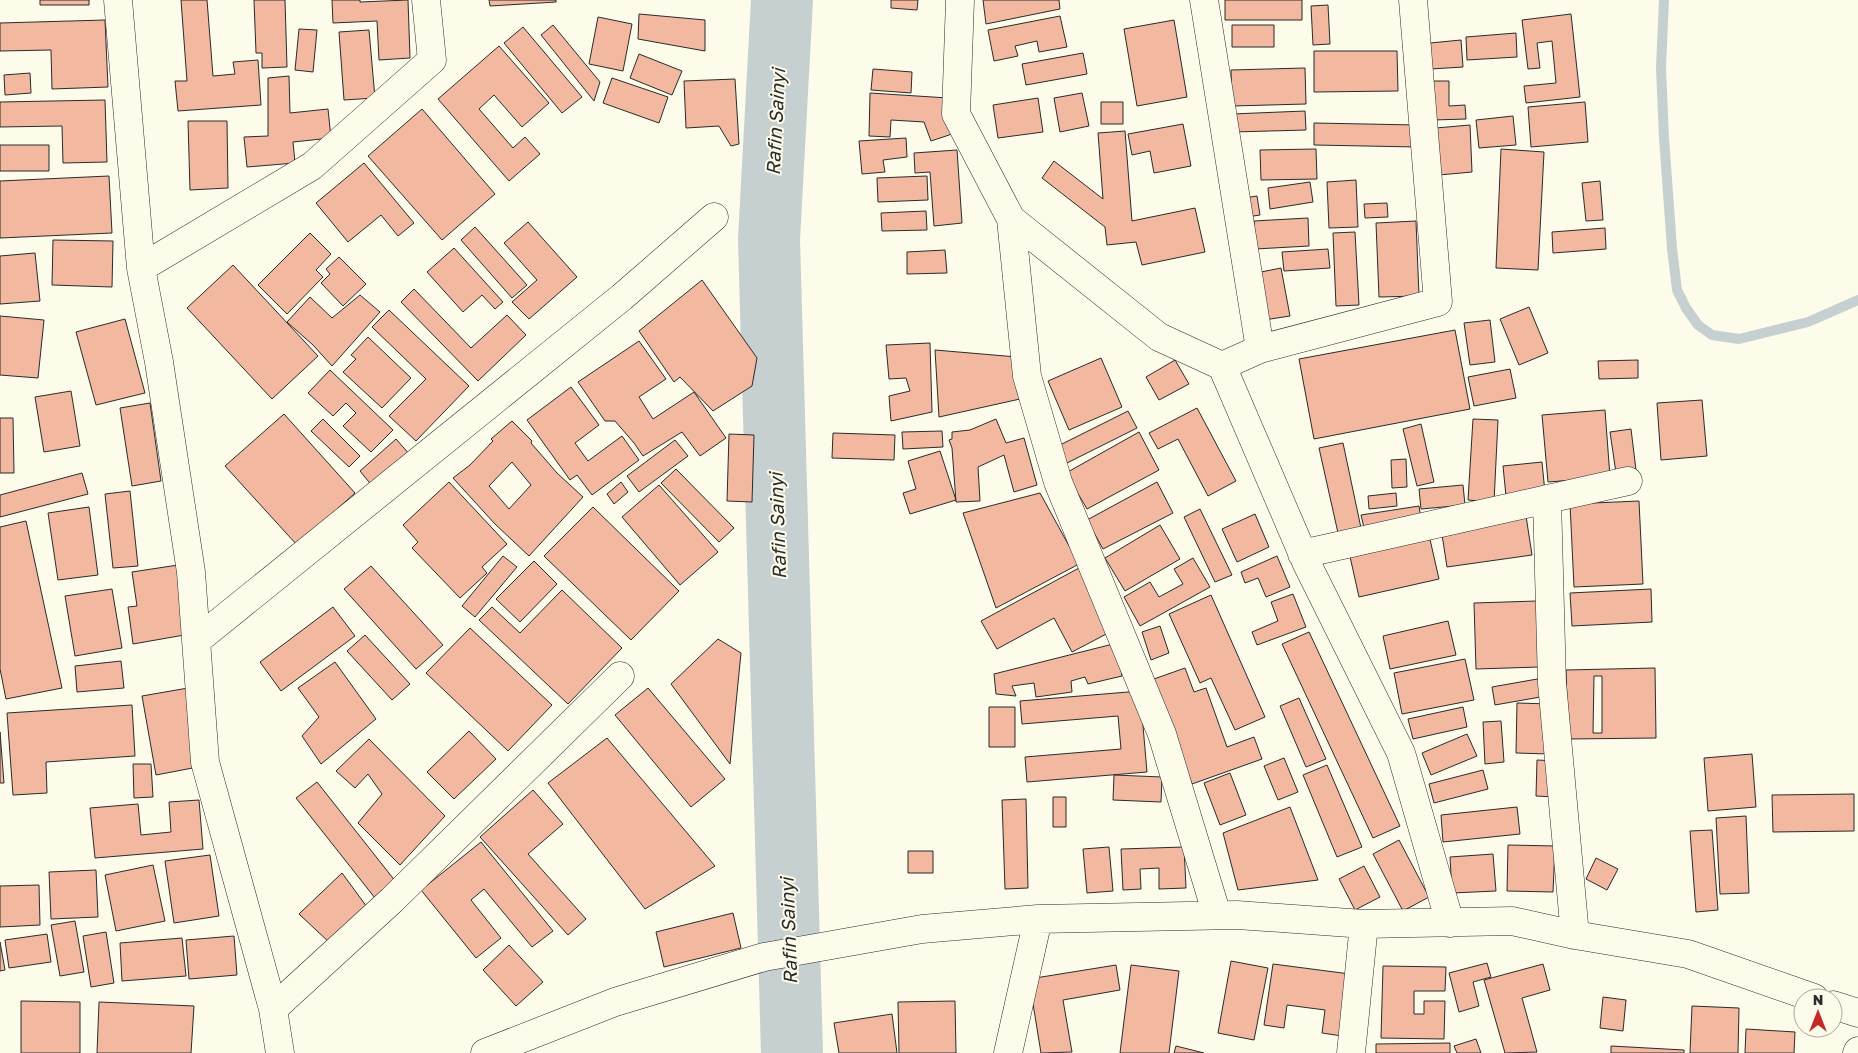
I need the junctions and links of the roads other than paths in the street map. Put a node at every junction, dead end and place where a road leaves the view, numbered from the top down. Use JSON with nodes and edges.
{"nodes":[{"id":1,"x":118,"y":0,"type":"edge"},
{"id":2,"x":426,"y":0,"type":"edge"},
{"id":3,"x":960,"y":0,"type":"edge"},
{"id":4,"x":1204,"y":0,"type":"edge"},
{"id":5,"x":1413,"y":0,"type":"edge"},
{"id":6,"x":714,"y":216,"type":"dead end"},
{"id":7,"x":1011,"y":219,"type":"junction"},
{"id":8,"x":141,"y":268,"type":"junction"},
{"id":9,"x":1260,"y":349,"type":"junction"},
{"id":10,"x":1222,"y":366,"type":"junction"},
{"id":11,"x":1628,"y":481,"type":"dead end"},
{"id":12,"x":1547,"y":499,"type":"junction"},
{"id":13,"x":1302,"y":554,"type":"junction"},
{"id":14,"x":196,"y":641,"type":"junction"},
{"id":15,"x":620,"y":676,"type":"dead end"},
{"id":16,"x":1217,"y":915,"type":"junction"},
{"id":17,"x":1038,"y":919,"type":"junction"},
{"id":18,"x":1450,"y":923,"type":"junction"},
{"id":19,"x":1364,"y":924,"type":"junction"},
{"id":20,"x":1576,"y":935,"type":"junction"},
{"id":21,"x":1793,"y":991,"type":"edge"},
{"id":22,"x":1843,"y":1008,"type":"edge"},
{"id":23,"x":273,"y":1009,"type":"junction"},
{"id":24,"x":1858,"y":1013,"type":"edge"},
{"id":25,"x":280,"y":1053,"type":"edge"},
{"id":26,"x":485,"y":1053,"type":"edge"},
{"id":27,"x":1008,"y":1053,"type":"edge"},
{"id":28,"x":1351,"y":1053,"type":"edge"}],
"edges":[{"from":1,"to":8,"type":"street"},
{"from":2,"to":8,"type":"street"},
{"from":3,"to":7,"type":"street"},
{"from":4,"to":9,"type":"street"},
{"from":5,"to":9,"type":"street"},
{"from":6,"to":14,"type":"street"},
{"from":7,"to":10,"type":"street"},
{"from":7,"to":16,"type":"street"},
{"from":8,"to":14,"type":"street"},
{"from":9,"to":10,"type":"street"},
{"from":10,"to":13,"type":"street"},
{"from":11,"to":12,"type":"street"},
{"from":12,"to":13,"type":"street"},
{"from":12,"to":20,"type":"street"},
{"from":13,"to":18,"type":"street"},
{"from":14,"to":23,"type":"street"},
{"from":15,"to":23,"type":"street"},
{"from":16,"to":17,"type":"street"},
{"from":16,"to":19,"type":"street"},
{"from":17,"to":26,"type":"street"},
{"from":17,"to":27,"type":"street"},
{"from":18,"to":19,"type":"street"},
{"from":18,"to":20,"type":"street"},
{"from":19,"to":28,"type":"street"},
{"from":20,"to":21,"type":"street"},
{"from":22,"to":24,"type":"street"},
{"from":23,"to":25,"type":"street"}]}
